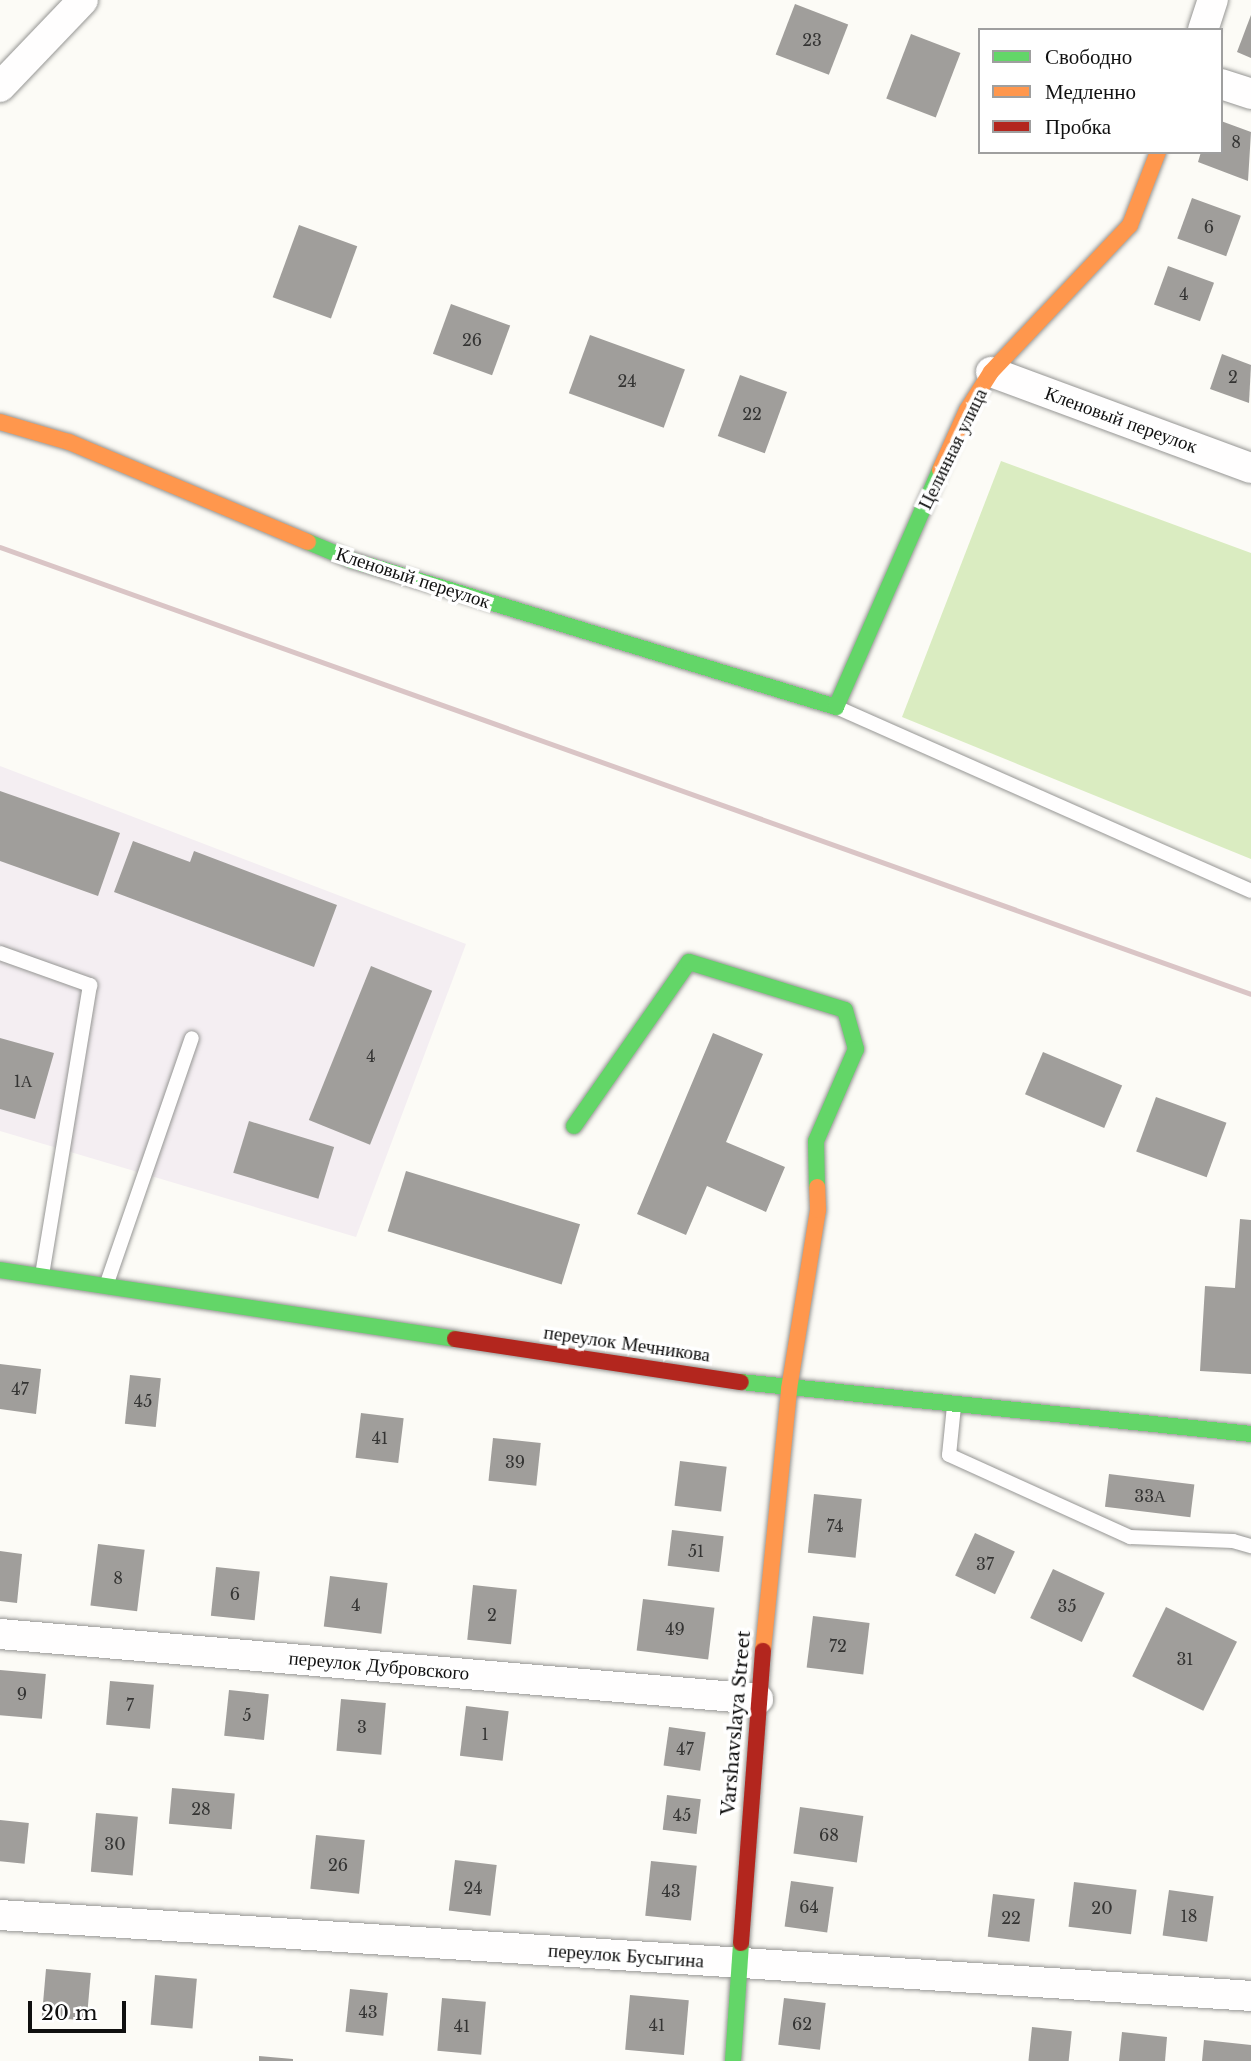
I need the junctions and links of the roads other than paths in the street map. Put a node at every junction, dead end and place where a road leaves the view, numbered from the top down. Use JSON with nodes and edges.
{"nodes":[{"id":1,"x":83,"y":0,"type":"edge"},
{"id":2,"x":1213,"y":0,"type":"edge"},
{"id":3,"x":1204,"y":28,"type":"edge"},
{"id":4,"x":1223,"y":85,"type":"edge"},
{"id":5,"x":0,"y":87,"type":"edge"},
{"id":6,"x":1251,"y":94,"type":"edge"},
{"id":7,"x":1157,"y":154,"type":"edge"},
{"id":8,"x":991,"y":372,"type":"junction"},
{"id":9,"x":0,"y":422,"type":"edge"},
{"id":10,"x":1251,"y":468,"type":"edge"},
{"id":11,"x":836,"y":707,"type":"junction"},
{"id":12,"x":1251,"y":891,"type":"edge"},
{"id":13,"x":0,"y":953,"type":"edge"},
{"id":14,"x":192,"y":1038,"type":"dead end"},
{"id":15,"x":574,"y":1126,"type":"dead end"},
{"id":16,"x":0,"y":1270,"type":"edge"},
{"id":17,"x":42,"y":1277,"type":"junction"},
{"id":18,"x":105,"y":1287,"type":"junction"},
{"id":19,"x":789,"y":1389,"type":"junction"},
{"id":20,"x":954,"y":1405,"type":"junction"},
{"id":21,"x":1251,"y":1434,"type":"edge"},
{"id":22,"x":1251,"y":1546,"type":"edge"},
{"id":23,"x":0,"y":1634,"type":"edge"},
{"id":24,"x":758,"y":1699,"type":"junction"},
{"id":25,"x":0,"y":1915,"type":"edge"},
{"id":26,"x":738,"y":1963,"type":"junction"},
{"id":27,"x":1251,"y":1996,"type":"edge"},
{"id":28,"x":733,"y":2061,"type":"edge"}],
"edges":[{"from":1,"to":5,"type":"street"},
{"from":2,"to":3,"type":"street"},
{"from":4,"to":6,"type":"street"},
{"from":7,"to":8,"type":"street","name":"Целинная улица"},
{"from":8,"to":10,"type":"street","name":"Кленовый переулок"},
{"from":8,"to":11,"type":"street","name":"Целинная улица"},
{"from":9,"to":11,"type":"street","name":"Кленовый переулок"},
{"from":11,"to":12,"type":"lane"},
{"from":13,"to":17,"type":"lane"},
{"from":14,"to":18,"type":"lane"},
{"from":15,"to":19,"type":"street","name":"Varshavslaya Street"},
{"from":16,"to":17,"type":"street","name":"переулок Мечникова"},
{"from":17,"to":18,"type":"street","name":"переулок Мечникова"},
{"from":18,"to":19,"type":"street","name":"переулок Мечникова"},
{"from":19,"to":20,"type":"street","name":"переулок Мечникова"},
{"from":19,"to":24,"type":"street","name":"Varshavslaya Street"},
{"from":20,"to":21,"type":"street","name":"переулок Мечникова"},
{"from":20,"to":22,"type":"lane"},
{"from":23,"to":24,"type":"street","name":"переулок Дубровского"},
{"from":24,"to":26,"type":"street","name":"Varshavslaya Street"},
{"from":25,"to":26,"type":"street","name":"переулок Бусыгина"},
{"from":26,"to":27,"type":"street","name":"переулок Бусыгина"},
{"from":26,"to":28,"type":"street","name":"Varshavslaya Street"}]}
